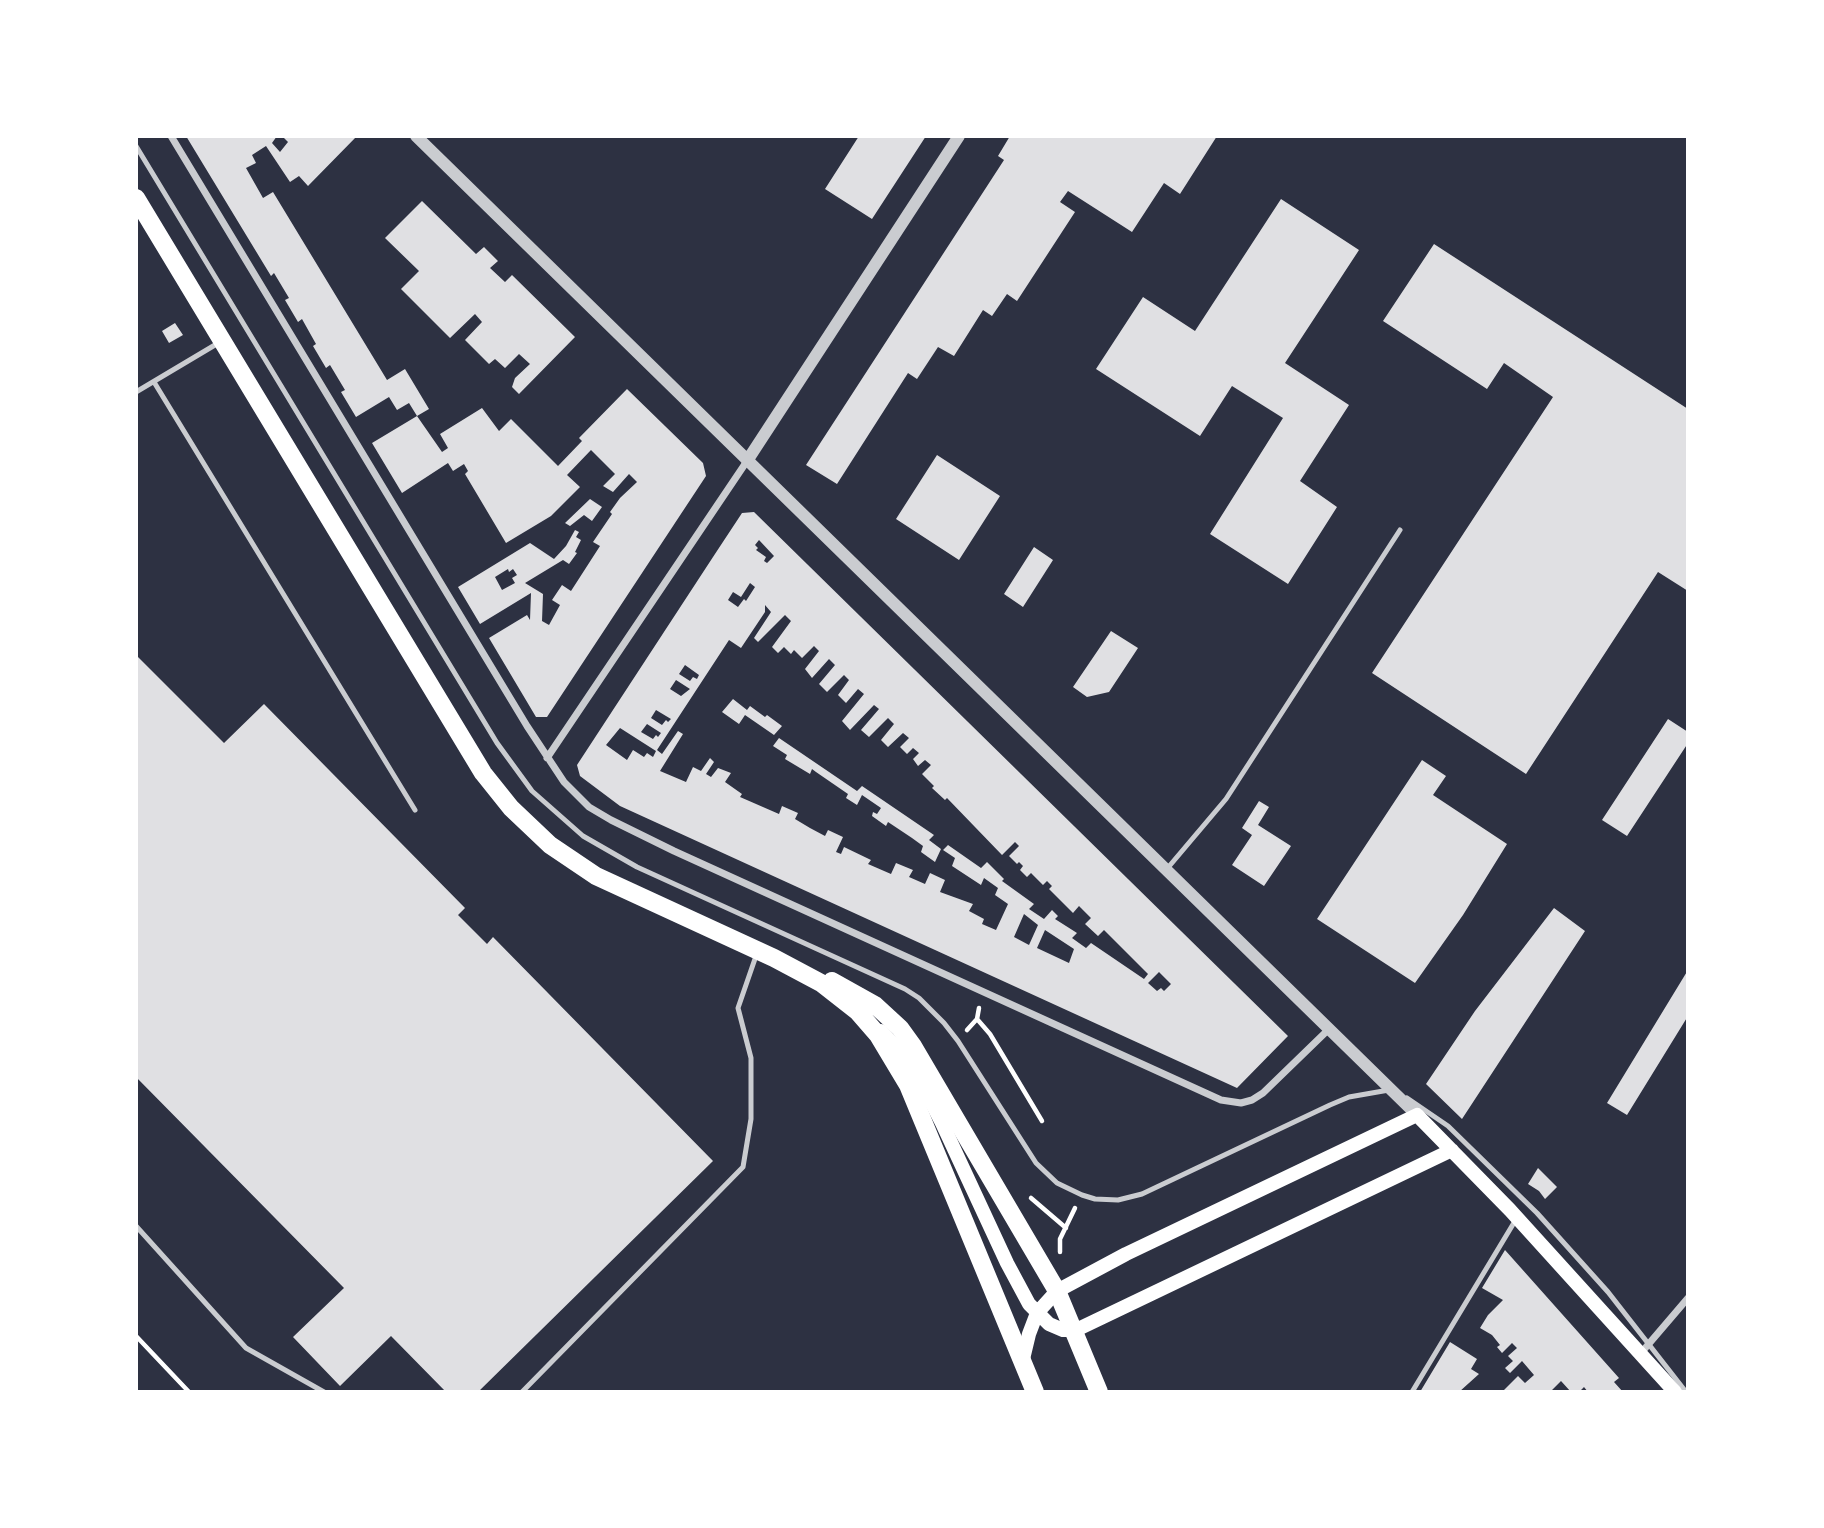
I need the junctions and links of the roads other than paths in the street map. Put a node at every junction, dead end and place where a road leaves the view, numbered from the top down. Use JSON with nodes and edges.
{"nodes":[{"id":1,"x":171,"y":136,"type":"edge"},
{"id":2,"x":416,"y":136,"type":"edge"},
{"id":3,"x":959,"y":136,"type":"edge"},
{"id":4,"x":136,"y":146,"type":"edge"},
{"id":5,"x":136,"y":198,"type":"edge"},
{"id":6,"x":223,"y":340,"type":"junction"},
{"id":7,"x":154,"y":382,"type":"junction"},
{"id":8,"x":136,"y":392,"type":"edge"},
{"id":9,"x":747,"y":461,"type":"junction"},
{"id":10,"x":1399,"y":530,"type":"dead end"},
{"id":11,"x":547,"y":758,"type":"junction"},
{"id":12,"x":415,"y":810,"type":"dead end"},
{"id":13,"x":1166,"y":870,"type":"junction"},
{"id":14,"x":766,"y":954,"type":"junction"},
{"id":15,"x":843,"y":998,"type":"junction"},
{"id":16,"x":1329,"y":1029,"type":"junction"},
{"id":17,"x":1390,"y":1090,"type":"junction"},
{"id":18,"x":1417,"y":1115,"type":"junction"},
{"id":19,"x":1452,"y":1150,"type":"junction"},
{"id":20,"x":1517,"y":1218,"type":"junction"},
{"id":21,"x":136,"y":1226,"type":"edge"},
{"id":22,"x":1057,"y":1291,"type":"junction"},
{"id":23,"x":1688,"y":1298,"type":"edge"},
{"id":24,"x":1037,"y":1313,"type":"junction"},
{"id":25,"x":1076,"y":1331,"type":"junction"},
{"id":26,"x":1645,"y":1348,"type":"junction"},
{"id":27,"x":1023,"y":1359,"type":"junction"},
{"id":28,"x":324,"y":1391,"type":"edge"},
{"id":29,"x":522,"y":1391,"type":"edge"},
{"id":30,"x":1035,"y":1391,"type":"edge"},
{"id":31,"x":1099,"y":1391,"type":"edge"},
{"id":32,"x":1412,"y":1391,"type":"edge"},
{"id":33,"x":1675,"y":1391,"type":"edge"},
{"id":34,"x":1686,"y":1391,"type":"edge"}],
"edges":[{"from":1,"to":11,"type":"street"},
{"from":2,"to":9,"type":"street"},
{"from":3,"to":9,"type":"street"},
{"from":4,"to":17,"type":"lane"},
{"from":5,"to":6,"type":"main road"},
{"from":6,"to":7,"type":"lane"},
{"from":6,"to":14,"type":"main road"},
{"from":7,"to":8,"type":"lane"},
{"from":7,"to":12,"type":"lane"},
{"from":9,"to":11,"type":"street"},
{"from":9,"to":13,"type":"street"},
{"from":10,"to":13,"type":"lane"},
{"from":11,"to":16,"type":"street"},
{"from":13,"to":16,"type":"street"},
{"from":14,"to":15,"type":"main road"},
{"from":14,"to":22,"type":"main road"},
{"from":14,"to":29,"type":"lane"},
{"from":15,"to":24,"type":"main road"},
{"from":15,"to":27,"type":"main road"},
{"from":16,"to":17,"type":"street"},
{"from":17,"to":18,"type":"street"},
{"from":17,"to":26,"type":"lane"},
{"from":18,"to":19,"type":"main road"},
{"from":18,"to":22,"type":"main road"},
{"from":19,"to":20,"type":"main road"},
{"from":19,"to":25,"type":"main road"},
{"from":20,"to":26,"type":"main road"},
{"from":20,"to":32,"type":"lane"},
{"from":21,"to":28,"type":"lane"},
{"from":22,"to":24,"type":"main road"},
{"from":22,"to":25,"type":"main road"},
{"from":23,"to":26,"type":"street"},
{"from":24,"to":25,"type":"main road"},
{"from":24,"to":27,"type":"main road"},
{"from":25,"to":31,"type":"main road"},
{"from":26,"to":33,"type":"main road"},
{"from":26,"to":34,"type":"lane"},
{"from":27,"to":30,"type":"main road"}]}
